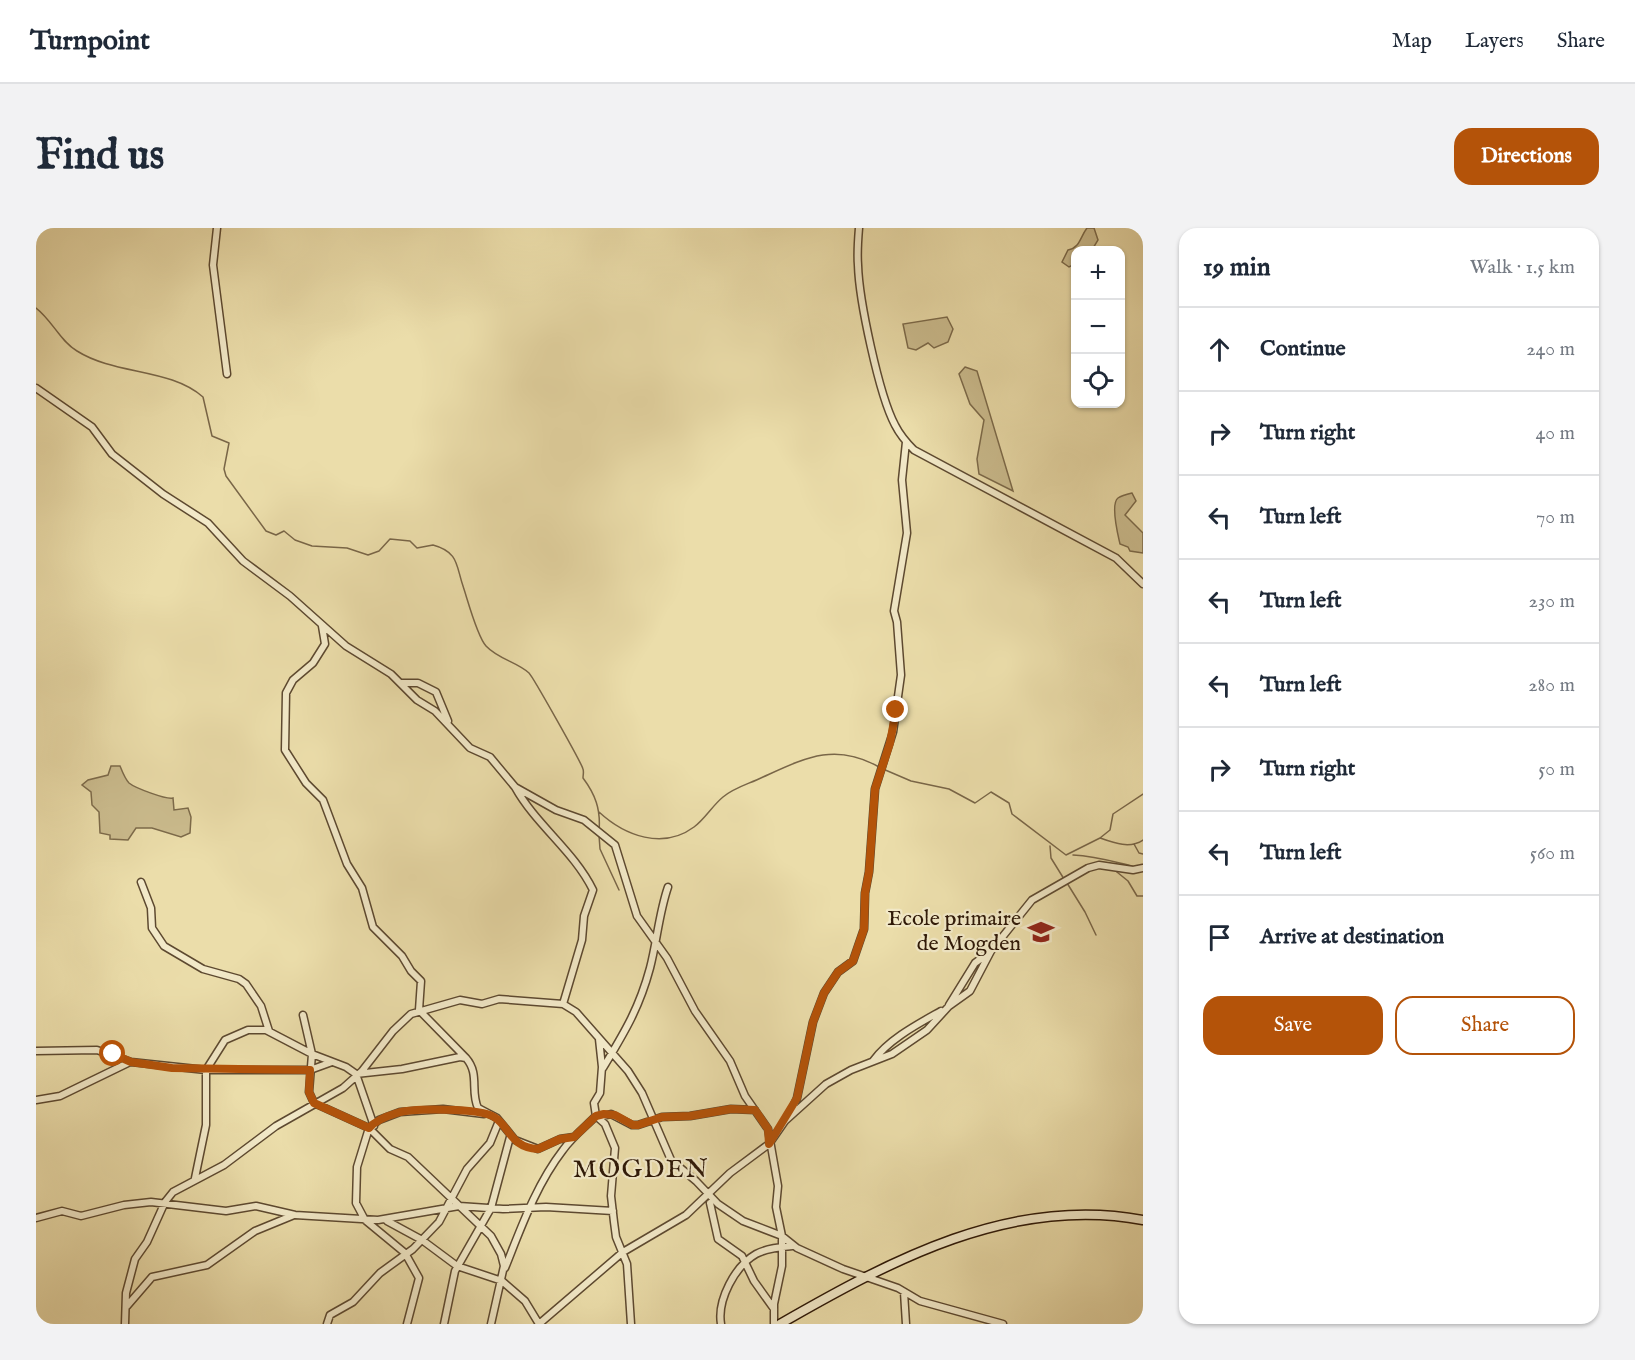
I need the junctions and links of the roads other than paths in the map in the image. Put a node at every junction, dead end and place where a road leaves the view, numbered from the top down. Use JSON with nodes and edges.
{"nodes":[{"id":1,"x":217,"y":228,"type":"edge"},
{"id":2,"x":859,"y":228,"type":"edge"},
{"id":3,"x":227,"y":374,"type":"dead end"},
{"id":4,"x":36,"y":388,"type":"edge"},
{"id":5,"x":906,"y":442,"type":"junction"},
{"id":6,"x":1143,"y":584,"type":"edge"},
{"id":7,"x":322,"y":626,"type":"junction"},
{"id":8,"x":401,"y":683,"type":"junction"},
{"id":9,"x":449,"y":724,"type":"junction"},
{"id":10,"x":515,"y":787,"type":"junction"},
{"id":11,"x":1143,"y":868,"type":"edge"},
{"id":12,"x":141,"y":882,"type":"dead end"},
{"id":13,"x":668,"y":887,"type":"dead end"},
{"id":14,"x":654,"y":941,"type":"junction"},
{"id":15,"x":991,"y":951,"type":"junction"},
{"id":16,"x":563,"y":1004,"type":"junction"},
{"id":17,"x":949,"y":1006,"type":"junction"},
{"id":18,"x":419,"y":1010,"type":"junction"},
{"id":19,"x":303,"y":1015,"type":"dead end"},
{"id":20,"x":269,"y":1031,"type":"junction"},
{"id":21,"x":599,"y":1038,"type":"junction"},
{"id":22,"x":36,"y":1051,"type":"edge"},
{"id":23,"x":613,"y":1052,"type":"junction"},
{"id":24,"x":312,"y":1054,"type":"junction"},
{"id":25,"x":466,"y":1058,"type":"junction"},
{"id":26,"x":872,"y":1061,"type":"junction"},
{"id":27,"x":131,"y":1062,"type":"junction"},
{"id":28,"x":332,"y":1062,"type":"junction"},
{"id":29,"x":206,"y":1070,"type":"junction"},
{"id":30,"x":310,"y":1070,"type":"junction"},
{"id":31,"x":602,"y":1071,"type":"junction"},
{"id":32,"x":356,"y":1074,"type":"junction"},
{"id":33,"x":36,"y":1100,"type":"edge"},
{"id":34,"x":314,"y":1103,"type":"junction"},
{"id":35,"x":755,"y":1110,"type":"junction"},
{"id":36,"x":484,"y":1114,"type":"junction"},
{"id":37,"x":598,"y":1117,"type":"junction"},
{"id":38,"x":653,"y":1119,"type":"junction"},
{"id":39,"x":499,"y":1121,"type":"junction"},
{"id":40,"x":785,"y":1121,"type":"junction"},
{"id":41,"x":371,"y":1126,"type":"junction"},
{"id":42,"x":510,"y":1137,"type":"junction"},
{"id":43,"x":574,"y":1137,"type":"junction"},
{"id":44,"x":769,"y":1144,"type":"junction"},
{"id":45,"x":195,"y":1178,"type":"junction"},
{"id":46,"x":708,"y":1194,"type":"junction"},
{"id":47,"x":451,"y":1200,"type":"junction"},
{"id":48,"x":165,"y":1202,"type":"junction"},
{"id":49,"x":714,"y":1204,"type":"junction"},
{"id":50,"x":699,"y":1205,"type":"junction"},
{"id":51,"x":459,"y":1206,"type":"junction"},
{"id":52,"x":531,"y":1206,"type":"junction"},
{"id":53,"x":448,"y":1207,"type":"junction"},
{"id":54,"x":491,"y":1208,"type":"junction"},
{"id":55,"x":613,"y":1211,"type":"junction"},
{"id":56,"x":295,"y":1215,"type":"junction"},
{"id":57,"x":36,"y":1218,"type":"edge"},
{"id":58,"x":365,"y":1220,"type":"junction"},
{"id":59,"x":387,"y":1220,"type":"junction"},
{"id":60,"x":1143,"y":1220,"type":"edge"},
{"id":61,"x":482,"y":1225,"type":"junction"},
{"id":62,"x":782,"y":1236,"type":"junction"},
{"id":63,"x":422,"y":1240,"type":"junction"},
{"id":64,"x":794,"y":1246,"type":"junction"},
{"id":65,"x":782,"y":1247,"type":"junction"},
{"id":66,"x":623,"y":1252,"type":"junction"},
{"id":67,"x":405,"y":1254,"type":"junction"},
{"id":68,"x":747,"y":1262,"type":"junction"},
{"id":69,"x":458,"y":1266,"type":"junction"},
{"id":70,"x":503,"y":1272,"type":"junction"},
{"id":71,"x":866,"y":1275,"type":"junction"},
{"id":72,"x":502,"y":1281,"type":"junction"},
{"id":73,"x":904,"y":1292,"type":"junction"},
{"id":74,"x":126,"y":1306,"type":"junction"},
{"id":75,"x":774,"y":1310,"type":"junction"},
{"id":76,"x":125,"y":1324,"type":"edge"},
{"id":77,"x":327,"y":1324,"type":"edge"},
{"id":78,"x":407,"y":1324,"type":"edge"},
{"id":79,"x":444,"y":1324,"type":"edge"},
{"id":80,"x":491,"y":1324,"type":"edge"},
{"id":81,"x":539,"y":1324,"type":"edge"},
{"id":82,"x":631,"y":1324,"type":"edge"},
{"id":83,"x":721,"y":1324,"type":"edge"},
{"id":84,"x":781,"y":1324,"type":"edge"},
{"id":85,"x":906,"y":1324,"type":"edge"},
{"id":86,"x":1004,"y":1324,"type":"edge"}],
"edges":[{"from":1,"to":3,"type":"street"},
{"from":2,"to":5,"type":"street"},
{"from":4,"to":7,"type":"street"},
{"from":5,"to":6,"type":"street"},
{"from":5,"to":40,"type":"street"},
{"from":7,"to":8,"type":"street"},
{"from":7,"to":18,"type":"street"},
{"from":8,"to":9,"type":"street"},
{"from":8,"to":9,"type":"street"},
{"from":9,"to":10,"type":"street"},
{"from":10,"to":14,"type":"street"},
{"from":10,"to":16,"type":"street"},
{"from":11,"to":15,"type":"street"},
{"from":12,"to":20,"type":"street"},
{"from":13,"to":14,"type":"street"},
{"from":14,"to":23,"type":"street"},
{"from":14,"to":35,"type":"street"},
{"from":15,"to":17,"type":"street"},
{"from":15,"to":17,"type":"street"},
{"from":16,"to":18,"type":"street"},
{"from":16,"to":21,"type":"street"},
{"from":17,"to":26,"type":"street"},
{"from":17,"to":26,"type":"street"},
{"from":18,"to":25,"type":"street"},
{"from":18,"to":32,"type":"street"},
{"from":19,"to":24,"type":"street"},
{"from":20,"to":24,"type":"street"},
{"from":20,"to":29,"type":"street"},
{"from":21,"to":23,"type":"street"},
{"from":21,"to":31,"type":"street"},
{"from":22,"to":27,"type":"street"},
{"from":23,"to":31,"type":"street"},
{"from":23,"to":38,"type":"street"},
{"from":24,"to":28,"type":"street"},
{"from":24,"to":30,"type":"street"},
{"from":25,"to":32,"type":"street"},
{"from":25,"to":36,"type":"street"},
{"from":26,"to":40,"type":"street"},
{"from":27,"to":29,"type":"street"},
{"from":27,"to":33,"type":"street"},
{"from":28,"to":30,"type":"street"},
{"from":28,"to":32,"type":"street"},
{"from":29,"to":30,"type":"street"},
{"from":29,"to":45,"type":"street"},
{"from":30,"to":34,"type":"street"},
{"from":31,"to":37,"type":"street"},
{"from":32,"to":34,"type":"street"},
{"from":32,"to":41,"type":"street"},
{"from":34,"to":41,"type":"street"},
{"from":34,"to":45,"type":"street"},
{"from":35,"to":38,"type":"street"},
{"from":35,"to":44,"type":"street"},
{"from":36,"to":39,"type":"street"},
{"from":36,"to":41,"type":"street"},
{"from":37,"to":38,"type":"street"},
{"from":37,"to":43,"type":"street"},
{"from":37,"to":55,"type":"street"},
{"from":38,"to":46,"type":"street"},
{"from":39,"to":42,"type":"street"},
{"from":39,"to":47,"type":"street"},
{"from":40,"to":44,"type":"street"},
{"from":41,"to":47,"type":"street"},
{"from":41,"to":58,"type":"street"},
{"from":42,"to":43,"type":"street"},
{"from":42,"to":54,"type":"street"},
{"from":43,"to":52,"type":"street"},
{"from":44,"to":46,"type":"street"},
{"from":44,"to":62,"type":"street"},
{"from":45,"to":48,"type":"street"},
{"from":46,"to":49,"type":"street"},
{"from":46,"to":50,"type":"street"},
{"from":47,"to":51,"type":"street"},
{"from":47,"to":53,"type":"street"},
{"from":48,"to":56,"type":"street"},
{"from":48,"to":57,"type":"street"},
{"from":48,"to":74,"type":"street"},
{"from":49,"to":50,"type":"street"},
{"from":49,"to":62,"type":"street"},
{"from":49,"to":68,"type":"street"},
{"from":50,"to":66,"type":"street"},
{"from":51,"to":53,"type":"street"},
{"from":51,"to":54,"type":"street"},
{"from":51,"to":61,"type":"street"},
{"from":52,"to":54,"type":"street"},
{"from":52,"to":55,"type":"street"},
{"from":52,"to":70,"type":"street"},
{"from":53,"to":59,"type":"street"},
{"from":53,"to":63,"type":"street"},
{"from":54,"to":61,"type":"street"},
{"from":55,"to":66,"type":"street"},
{"from":56,"to":58,"type":"street"},
{"from":56,"to":74,"type":"street"},
{"from":58,"to":59,"type":"street"},
{"from":58,"to":67,"type":"street"},
{"from":59,"to":63,"type":"street"},
{"from":60,"to":71,"type":"street"},
{"from":61,"to":69,"type":"street"},
{"from":61,"to":70,"type":"street"},
{"from":62,"to":64,"type":"street"},
{"from":62,"to":65,"type":"street"},
{"from":63,"to":67,"type":"street"},
{"from":63,"to":69,"type":"street"},
{"from":64,"to":65,"type":"street"},
{"from":64,"to":71,"type":"street"},
{"from":65,"to":68,"type":"street"},
{"from":65,"to":75,"type":"street"},
{"from":66,"to":81,"type":"street"},
{"from":66,"to":82,"type":"street"},
{"from":67,"to":77,"type":"street"},
{"from":67,"to":78,"type":"street"},
{"from":68,"to":75,"type":"street"},
{"from":68,"to":83,"type":"street"},
{"from":69,"to":72,"type":"street"},
{"from":69,"to":79,"type":"street"},
{"from":70,"to":72,"type":"street"},
{"from":71,"to":73,"type":"street"},
{"from":71,"to":84,"type":"street"},
{"from":72,"to":80,"type":"street"},
{"from":72,"to":81,"type":"street"},
{"from":73,"to":85,"type":"street"},
{"from":73,"to":86,"type":"street"},
{"from":74,"to":76,"type":"street"},
{"from":75,"to":84,"type":"street"}]}
